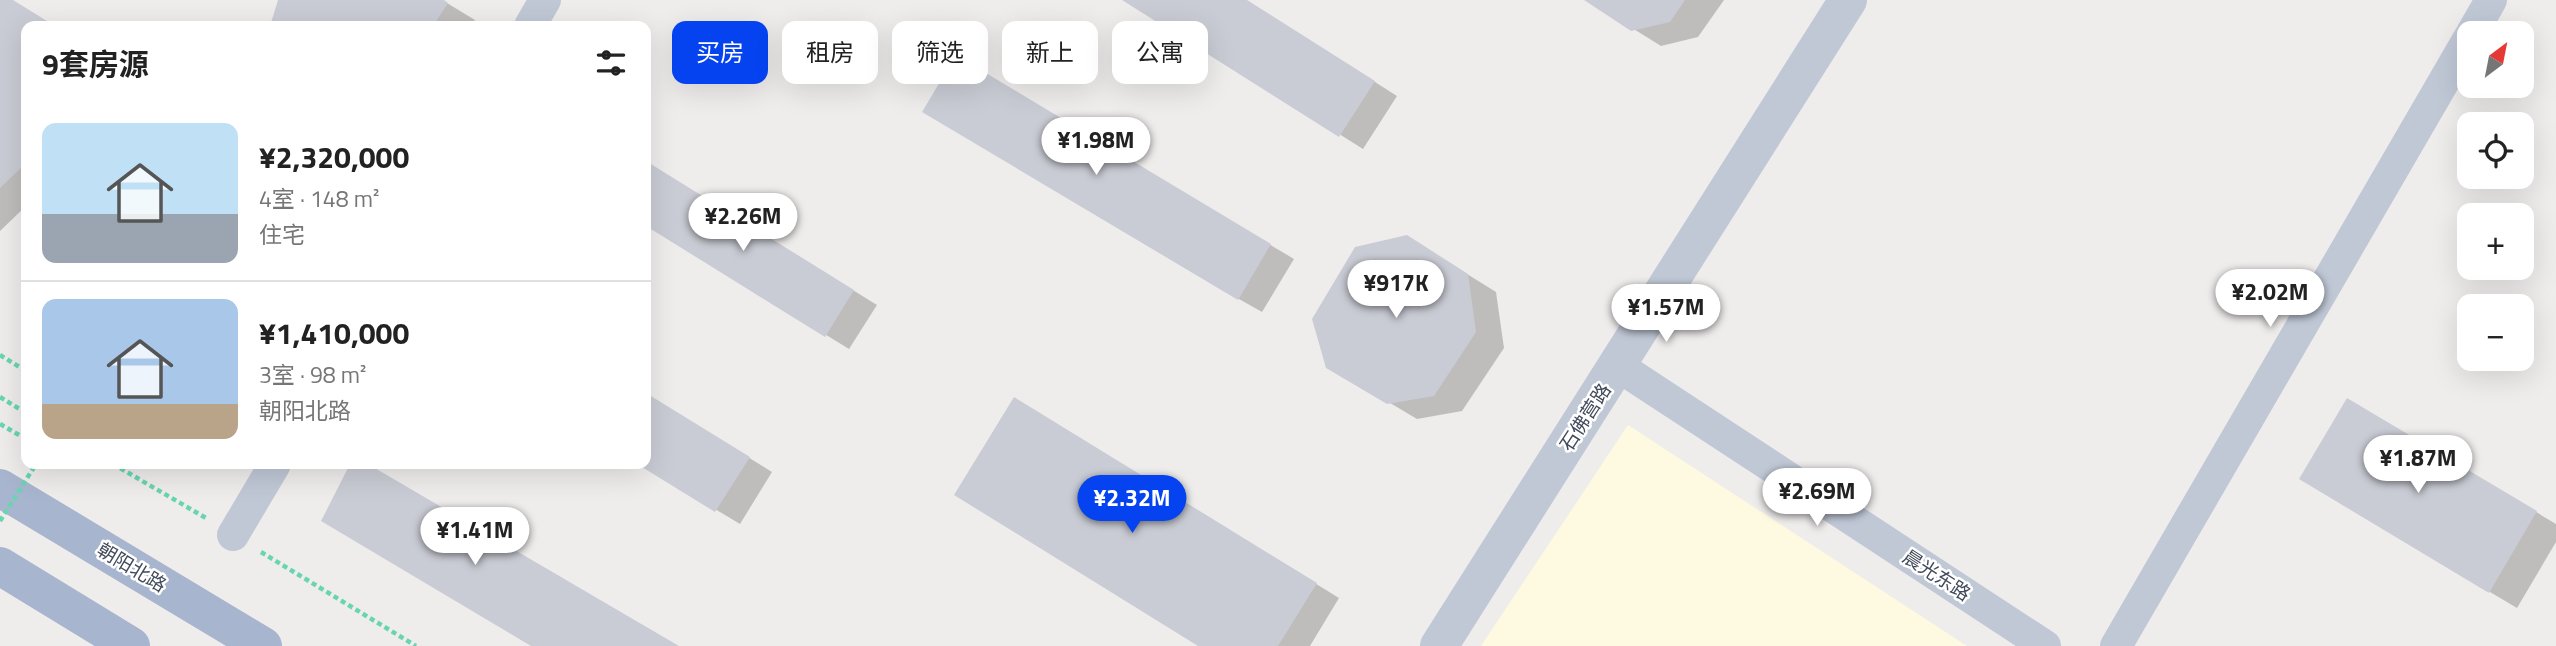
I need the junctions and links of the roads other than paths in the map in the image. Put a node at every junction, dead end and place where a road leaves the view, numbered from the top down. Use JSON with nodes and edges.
{"nodes":[{"id":1,"x":545,"y":0,"type":"edge"},
{"id":2,"x":2491,"y":0,"type":"edge"},
{"id":3,"x":1843,"y":3,"type":"edge"},
{"id":4,"x":533,"y":21,"type":"edge"},
{"id":5,"x":2478,"y":21,"type":"edge"},
{"id":6,"x":2457,"y":57,"type":"edge"},
{"id":7,"x":1618,"y":366,"type":"junction"},
{"id":8,"x":272,"y":469,"type":"edge"},
{"id":9,"x":0,"y":488,"type":"edge"},
{"id":10,"x":233,"y":535,"type":"dead end"},
{"id":11,"x":0,"y":566,"type":"edge"},
{"id":12,"x":131,"y":646,"type":"edge"},
{"id":13,"x":263,"y":646,"type":"edge"},
{"id":14,"x":1439,"y":646,"type":"edge"},
{"id":15,"x":2045,"y":646,"type":"edge"},
{"id":16,"x":2116,"y":646,"type":"edge"}],
"edges":[{"from":1,"to":4,"type":"street"},
{"from":2,"to":5,"type":"street"},
{"from":3,"to":7,"type":"street","name":"石佛营路"},
{"from":6,"to":16,"type":"street"},
{"from":7,"to":14,"type":"street","name":"石佛营路"},
{"from":7,"to":15,"type":"street","name":"晨光东路"},
{"from":8,"to":10,"type":"street"},
{"from":9,"to":13,"type":"main road","name":"朝阳北路"},
{"from":11,"to":12,"type":"main road"}]}
